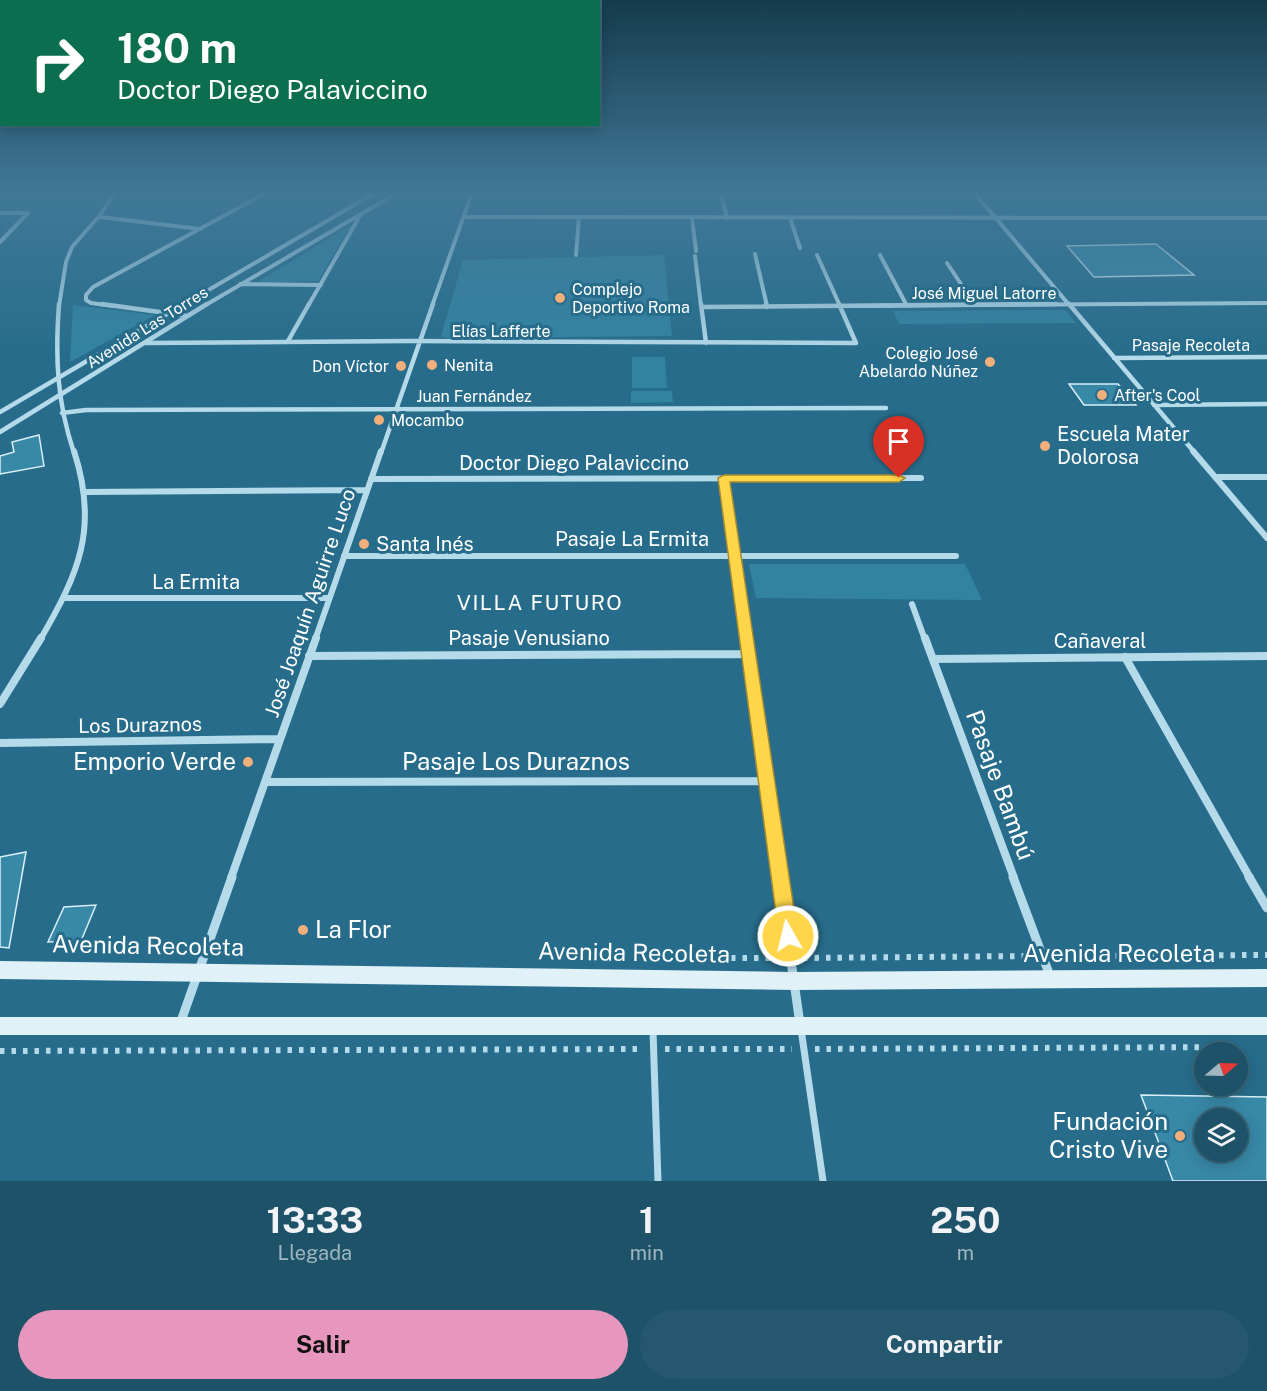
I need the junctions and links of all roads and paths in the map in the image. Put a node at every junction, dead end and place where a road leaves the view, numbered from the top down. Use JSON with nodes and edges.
{"nodes":[{"id":1,"x":74,"y":245,"type":"edge"},
{"id":2,"x":170,"y":245,"type":"edge"},
{"id":3,"x":287,"y":245,"type":"edge"},
{"id":4,"x":307,"y":245,"type":"edge"},
{"id":5,"x":343,"y":245,"type":"edge"},
{"id":6,"x":454,"y":245,"type":"edge"},
{"id":7,"x":577,"y":245,"type":"edge"},
{"id":8,"x":694,"y":245,"type":"edge"},
{"id":9,"x":799,"y":245,"type":"edge"},
{"id":10,"x":1019,"y":245,"type":"edge"},
{"id":11,"x":800,"y":248,"type":"dead end"},
{"id":12,"x":755,"y":254,"type":"dead end"},
{"id":13,"x":576,"y":255,"type":"dead end"},
{"id":14,"x":817,"y":255,"type":"dead end"},
{"id":15,"x":880,"y":255,"type":"dead end"},
{"id":16,"x":947,"y":263,"type":"dead end"},
{"id":17,"x":240,"y":284,"type":"junction"},
{"id":18,"x":321,"y":285,"type":"junction"},
{"id":19,"x":1267,"y":303,"type":"edge"},
{"id":20,"x":1069,"y":304,"type":"junction"},
{"id":21,"x":975,"y":305,"type":"junction"},
{"id":22,"x":838,"y":306,"type":"junction"},
{"id":23,"x":907,"y":306,"type":"junction"},
{"id":24,"x":702,"y":307,"type":"junction"},
{"id":25,"x":767,"y":307,"type":"junction"},
{"id":26,"x":170,"y":314,"type":"junction"},
{"id":27,"x":188,"y":316,"type":"junction"},
{"id":28,"x":288,"y":341,"type":"junction"},
{"id":29,"x":420,"y":342,"type":"junction"},
{"id":30,"x":145,"y":343,"type":"junction"},
{"id":31,"x":706,"y":343,"type":"junction"},
{"id":32,"x":1267,"y":357,"type":"edge"},
{"id":33,"x":1114,"y":358,"type":"junction"},
{"id":34,"x":57,"y":379,"type":"junction"},
{"id":35,"x":59,"y":396,"type":"junction"},
{"id":36,"x":1267,"y":404,"type":"edge"},
{"id":37,"x":1154,"y":405,"type":"junction"},
{"id":38,"x":396,"y":408,"type":"junction"},
{"id":39,"x":886,"y":408,"type":"dead end"},
{"id":40,"x":0,"y":412,"type":"edge"},
{"id":41,"x":62,"y":413,"type":"junction"},
{"id":42,"x":0,"y":432,"type":"edge"},
{"id":43,"x":1215,"y":477,"type":"junction"},
{"id":44,"x":1267,"y":477,"type":"edge"},
{"id":45,"x":724,"y":478,"type":"junction"},
{"id":46,"x":921,"y":478,"type":"dead end"},
{"id":47,"x":371,"y":479,"type":"junction"},
{"id":48,"x":367,"y":490,"type":"junction"},
{"id":49,"x":84,"y":492,"type":"junction"},
{"id":50,"x":1267,"y":538,"type":"edge"},
{"id":51,"x":344,"y":556,"type":"junction"},
{"id":52,"x":735,"y":556,"type":"junction"},
{"id":53,"x":956,"y":556,"type":"dead end"},
{"id":54,"x":63,"y":598,"type":"junction"},
{"id":55,"x":329,"y":598,"type":"junction"},
{"id":56,"x":912,"y":604,"type":"dead end"},
{"id":57,"x":749,"y":654,"type":"junction"},
{"id":58,"x":309,"y":656,"type":"junction"},
{"id":59,"x":1267,"y":656,"type":"edge"},
{"id":60,"x":1125,"y":657,"type":"junction"},
{"id":61,"x":933,"y":658,"type":"junction"},
{"id":62,"x":0,"y":704,"type":"edge"},
{"id":63,"x":280,"y":740,"type":"junction"},
{"id":64,"x":0,"y":743,"type":"edge"},
{"id":65,"x":767,"y":781,"type":"junction"},
{"id":66,"x":265,"y":782,"type":"junction"},
{"id":67,"x":1267,"y":908,"type":"edge"},
{"id":68,"x":0,"y":971,"type":"edge"},
{"id":69,"x":197,"y":972,"type":"junction"},
{"id":70,"x":1267,"y":978,"type":"edge"},
{"id":71,"x":1051,"y":980,"type":"junction"},
{"id":72,"x":795,"y":981,"type":"junction"},
{"id":73,"x":0,"y":1026,"type":"edge"},
{"id":74,"x":652,"y":1026,"type":"junction"},
{"id":75,"x":801,"y":1026,"type":"junction"},
{"id":76,"x":1267,"y":1026,"type":"edge"},
{"id":77,"x":179,"y":1027,"type":"junction"},
{"id":78,"x":1194,"y":1047,"type":"edge"},
{"id":79,"x":653,"y":1049,"type":"junction"},
{"id":80,"x":804,"y":1049,"type":"junction"},
{"id":81,"x":0,"y":1051,"type":"edge"},
{"id":82,"x":658,"y":1181,"type":"edge"},
{"id":83,"x":823,"y":1181,"type":"edge"}],
"edges":[{"from":1,"to":34,"type":"street"},
{"from":2,"to":26,"type":"street"},
{"from":3,"to":26,"type":"street","name":"Avenida Las Torres"},
{"from":4,"to":17,"type":"street","name":"Avenida Las Torres"},
{"from":5,"to":18,"type":"street"},
{"from":6,"to":29,"type":"street","name":"José Joaquín Aguirre Luco"},
{"from":7,"to":13,"type":"street"},
{"from":8,"to":24,"type":"street"},
{"from":9,"to":11,"type":"street"},
{"from":10,"to":20,"type":"street"},
{"from":12,"to":25,"type":"street"},
{"from":14,"to":22,"type":"street"},
{"from":15,"to":23,"type":"street"},
{"from":16,"to":21,"type":"street"},
{"from":17,"to":18,"type":"street"},
{"from":17,"to":27,"type":"street","name":"Avenida Las Torres"},
{"from":18,"to":28,"type":"street"},
{"from":19,"to":20,"type":"street","name":"José Miguel Latorre"},
{"from":20,"to":21,"type":"street","name":"José Miguel Latorre"},
{"from":20,"to":33,"type":"street"},
{"from":21,"to":23,"type":"street","name":"José Miguel Latorre"},
{"from":22,"to":23,"type":"street","name":"José Miguel Latorre"},
{"from":22,"to":25,"type":"street","name":"José Miguel Latorre"},
{"from":22,"to":31,"type":"street","name":"Elías Lafferte"},
{"from":24,"to":25,"type":"street","name":"José Miguel Latorre"},
{"from":24,"to":31,"type":"street"},
{"from":26,"to":27,"type":"street"},
{"from":26,"to":34,"type":"street","name":"Avenida Las Torres"},
{"from":27,"to":30,"type":"street","name":"Avenida Las Torres"},
{"from":28,"to":29,"type":"street","name":"Elías Lafferte"},
{"from":28,"to":30,"type":"street","name":"Elías Lafferte"},
{"from":29,"to":31,"type":"street","name":"Elías Lafferte"},
{"from":29,"to":38,"type":"street","name":"José Joaquín Aguirre Luco"},
{"from":30,"to":35,"type":"street","name":"Avenida Las Torres"},
{"from":32,"to":33,"type":"street","name":"Pasaje Recoleta"},
{"from":33,"to":37,"type":"street"},
{"from":34,"to":35,"type":"street"},
{"from":34,"to":40,"type":"street","name":"Avenida Las Torres"},
{"from":35,"to":41,"type":"street"},
{"from":35,"to":42,"type":"street","name":"Avenida Las Torres"},
{"from":36,"to":37,"type":"street"},
{"from":37,"to":43,"type":"street"},
{"from":38,"to":39,"type":"street","name":"Juan Fernández"},
{"from":38,"to":41,"type":"street","name":"Juan Fernández"},
{"from":38,"to":47,"type":"street","name":"José Joaquín Aguirre Luco"},
{"from":41,"to":49,"type":"street"},
{"from":43,"to":44,"type":"street"},
{"from":43,"to":50,"type":"street"},
{"from":45,"to":46,"type":"street","name":"Doctor Diego Palaviccino"},
{"from":45,"to":47,"type":"street","name":"Doctor Diego Palaviccino"},
{"from":45,"to":52,"type":"street"},
{"from":47,"to":48,"type":"street","name":"José Joaquín Aguirre Luco"},
{"from":48,"to":49,"type":"street"},
{"from":48,"to":51,"type":"street","name":"José Joaquín Aguirre Luco"},
{"from":49,"to":54,"type":"street"},
{"from":51,"to":52,"type":"street","name":"Pasaje La Ermita"},
{"from":51,"to":55,"type":"street","name":"José Joaquín Aguirre Luco"},
{"from":52,"to":53,"type":"street","name":"Pasaje La Ermita"},
{"from":52,"to":57,"type":"street"},
{"from":54,"to":55,"type":"street","name":"La Ermita"},
{"from":54,"to":62,"type":"street"},
{"from":55,"to":58,"type":"street","name":"José Joaquín Aguirre Luco"},
{"from":56,"to":61,"type":"street","name":"Pasaje Bambú"},
{"from":57,"to":58,"type":"street","name":"Pasaje Venusiano"},
{"from":57,"to":65,"type":"street"},
{"from":58,"to":63,"type":"street","name":"José Joaquín Aguirre Luco"},
{"from":59,"to":60,"type":"street","name":"Cañaveral"},
{"from":60,"to":61,"type":"street","name":"Cañaveral"},
{"from":60,"to":67,"type":"street"},
{"from":61,"to":71,"type":"street","name":"Pasaje Bambú"},
{"from":63,"to":64,"type":"street","name":"Los Duraznos"},
{"from":63,"to":66,"type":"street","name":"José Joaquín Aguirre Luco"},
{"from":65,"to":66,"type":"street","name":"Pasaje Los Duraznos"},
{"from":65,"to":72,"type":"street"},
{"from":66,"to":69,"type":"street","name":"José Joaquín Aguirre Luco"},
{"from":68,"to":69,"type":"main road","name":"Avenida Recoleta"},
{"from":69,"to":72,"type":"main road","name":"Avenida Recoleta"},
{"from":69,"to":77,"type":"street","name":"José Joaquín Aguirre Luco"},
{"from":70,"to":71,"type":"main road","name":"Avenida Recoleta"},
{"from":71,"to":72,"type":"main road","name":"Avenida Recoleta"},
{"from":72,"to":75,"type":"street"},
{"from":73,"to":77,"type":"main road"},
{"from":74,"to":75,"type":"main road"},
{"from":74,"to":77,"type":"main road"},
{"from":74,"to":79,"type":"lane"},
{"from":75,"to":76,"type":"main road"},
{"from":75,"to":80,"type":"lane"},
{"from":78,"to":80,"type":"path"},
{"from":79,"to":80,"type":"path"},
{"from":79,"to":81,"type":"path"},
{"from":79,"to":82,"type":"lane"},
{"from":80,"to":83,"type":"lane"}]}
